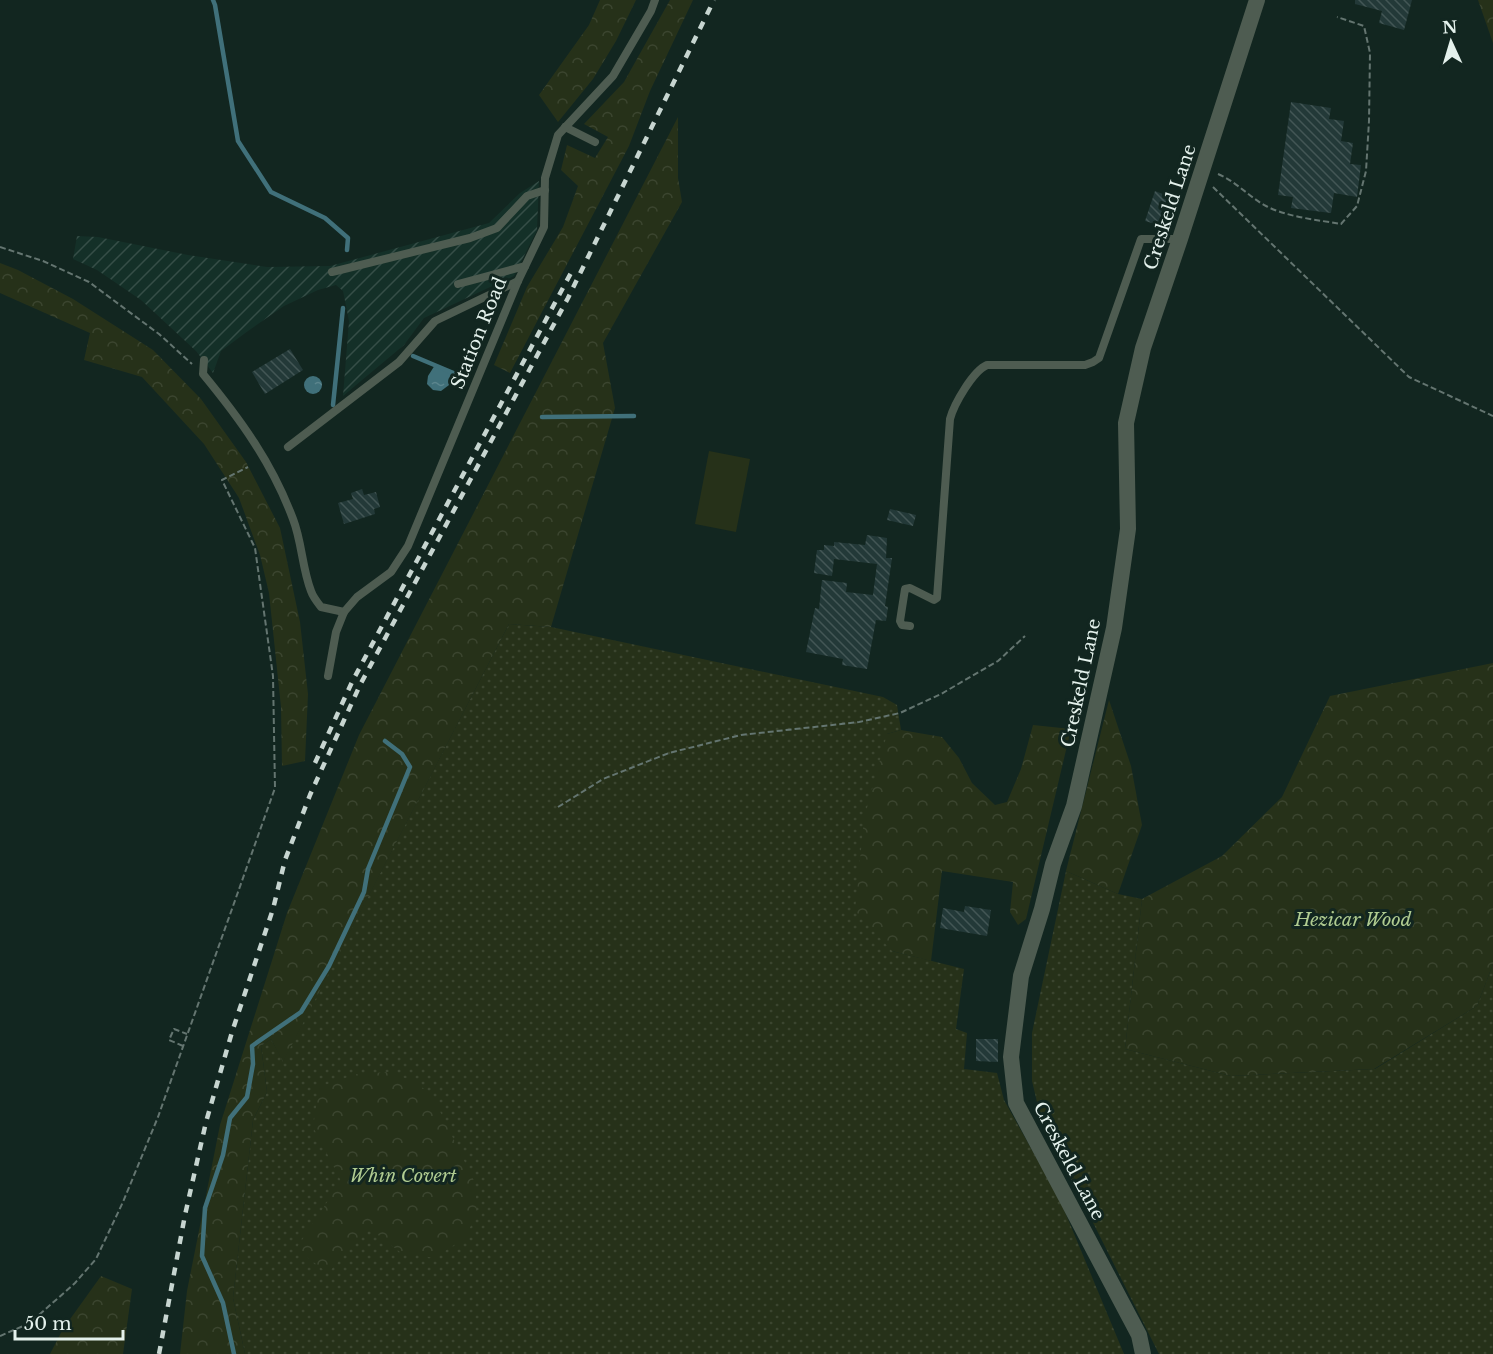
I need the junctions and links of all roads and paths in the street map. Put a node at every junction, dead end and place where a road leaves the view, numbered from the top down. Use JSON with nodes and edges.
{"nodes":[{"id":1,"x":655,"y":0,"type":"edge"},
{"id":2,"x":1257,"y":0,"type":"edge"},
{"id":3,"x":1337,"y":17,"type":"dead end"},
{"id":4,"x":565,"y":128,"type":"junction"},
{"id":5,"x":595,"y":142,"type":"dead end"},
{"id":6,"x":1202,"y":171,"type":"junction"},
{"id":7,"x":545,"y":190,"type":"junction"},
{"id":8,"x":1180,"y":239,"type":"junction"},
{"id":9,"x":0,"y":247,"type":"edge"},
{"id":10,"x":525,"y":266,"type":"junction"},
{"id":11,"x":332,"y":272,"type":"dead end"},
{"id":12,"x":518,"y":281,"type":"junction"},
{"id":13,"x":458,"y":284,"type":"dead end"},
{"id":14,"x":204,"y":360,"type":"dead end"},
{"id":15,"x":203,"y":374,"type":"junction"},
{"id":16,"x":1493,"y":416,"type":"edge"},
{"id":17,"x":288,"y":447,"type":"dead end"},
{"id":18,"x":248,"y":467,"type":"dead end"},
{"id":19,"x":344,"y":612,"type":"junction"},
{"id":20,"x":910,"y":626,"type":"dead end"},
{"id":21,"x":1025,"y":636,"type":"dead end"},
{"id":22,"x":328,"y":676,"type":"dead end"},
{"id":23,"x":558,"y":807,"type":"dead end"},
{"id":24,"x":187,"y":1034,"type":"junction"},
{"id":25,"x":183,"y":1046,"type":"junction"},
{"id":26,"x":0,"y":1336,"type":"edge"},
{"id":27,"x":1143,"y":1354,"type":"edge"}],
"edges":[{"from":1,"to":4,"type":"lane","name":"Station Road"},
{"from":2,"to":6,"type":"street","name":"Creskeld Lane"},
{"from":3,"to":6,"type":"path"},
{"from":4,"to":5,"type":"lane"},
{"from":4,"to":7,"type":"lane","name":"Station Road"},
{"from":6,"to":8,"type":"street","name":"Creskeld Lane"},
{"from":6,"to":16,"type":"path"},
{"from":7,"to":10,"type":"lane","name":"Station Road"},
{"from":7,"to":11,"type":"lane"},
{"from":8,"to":20,"type":"lane"},
{"from":8,"to":27,"type":"street","name":"Creskeld Lane"},
{"from":9,"to":15,"type":"path"},
{"from":10,"to":12,"type":"lane","name":"Station Road"},
{"from":10,"to":13,"type":"lane"},
{"from":12,"to":17,"type":"lane"},
{"from":12,"to":19,"type":"lane","name":"Station Road"},
{"from":14,"to":15,"type":"lane"},
{"from":15,"to":19,"type":"lane"},
{"from":18,"to":24,"type":"path"},
{"from":19,"to":22,"type":"lane","name":"Station Road"},
{"from":21,"to":23,"type":"path"},
{"from":24,"to":25,"type":"path"},
{"from":24,"to":25,"type":"path"},
{"from":25,"to":26,"type":"path"}]}
